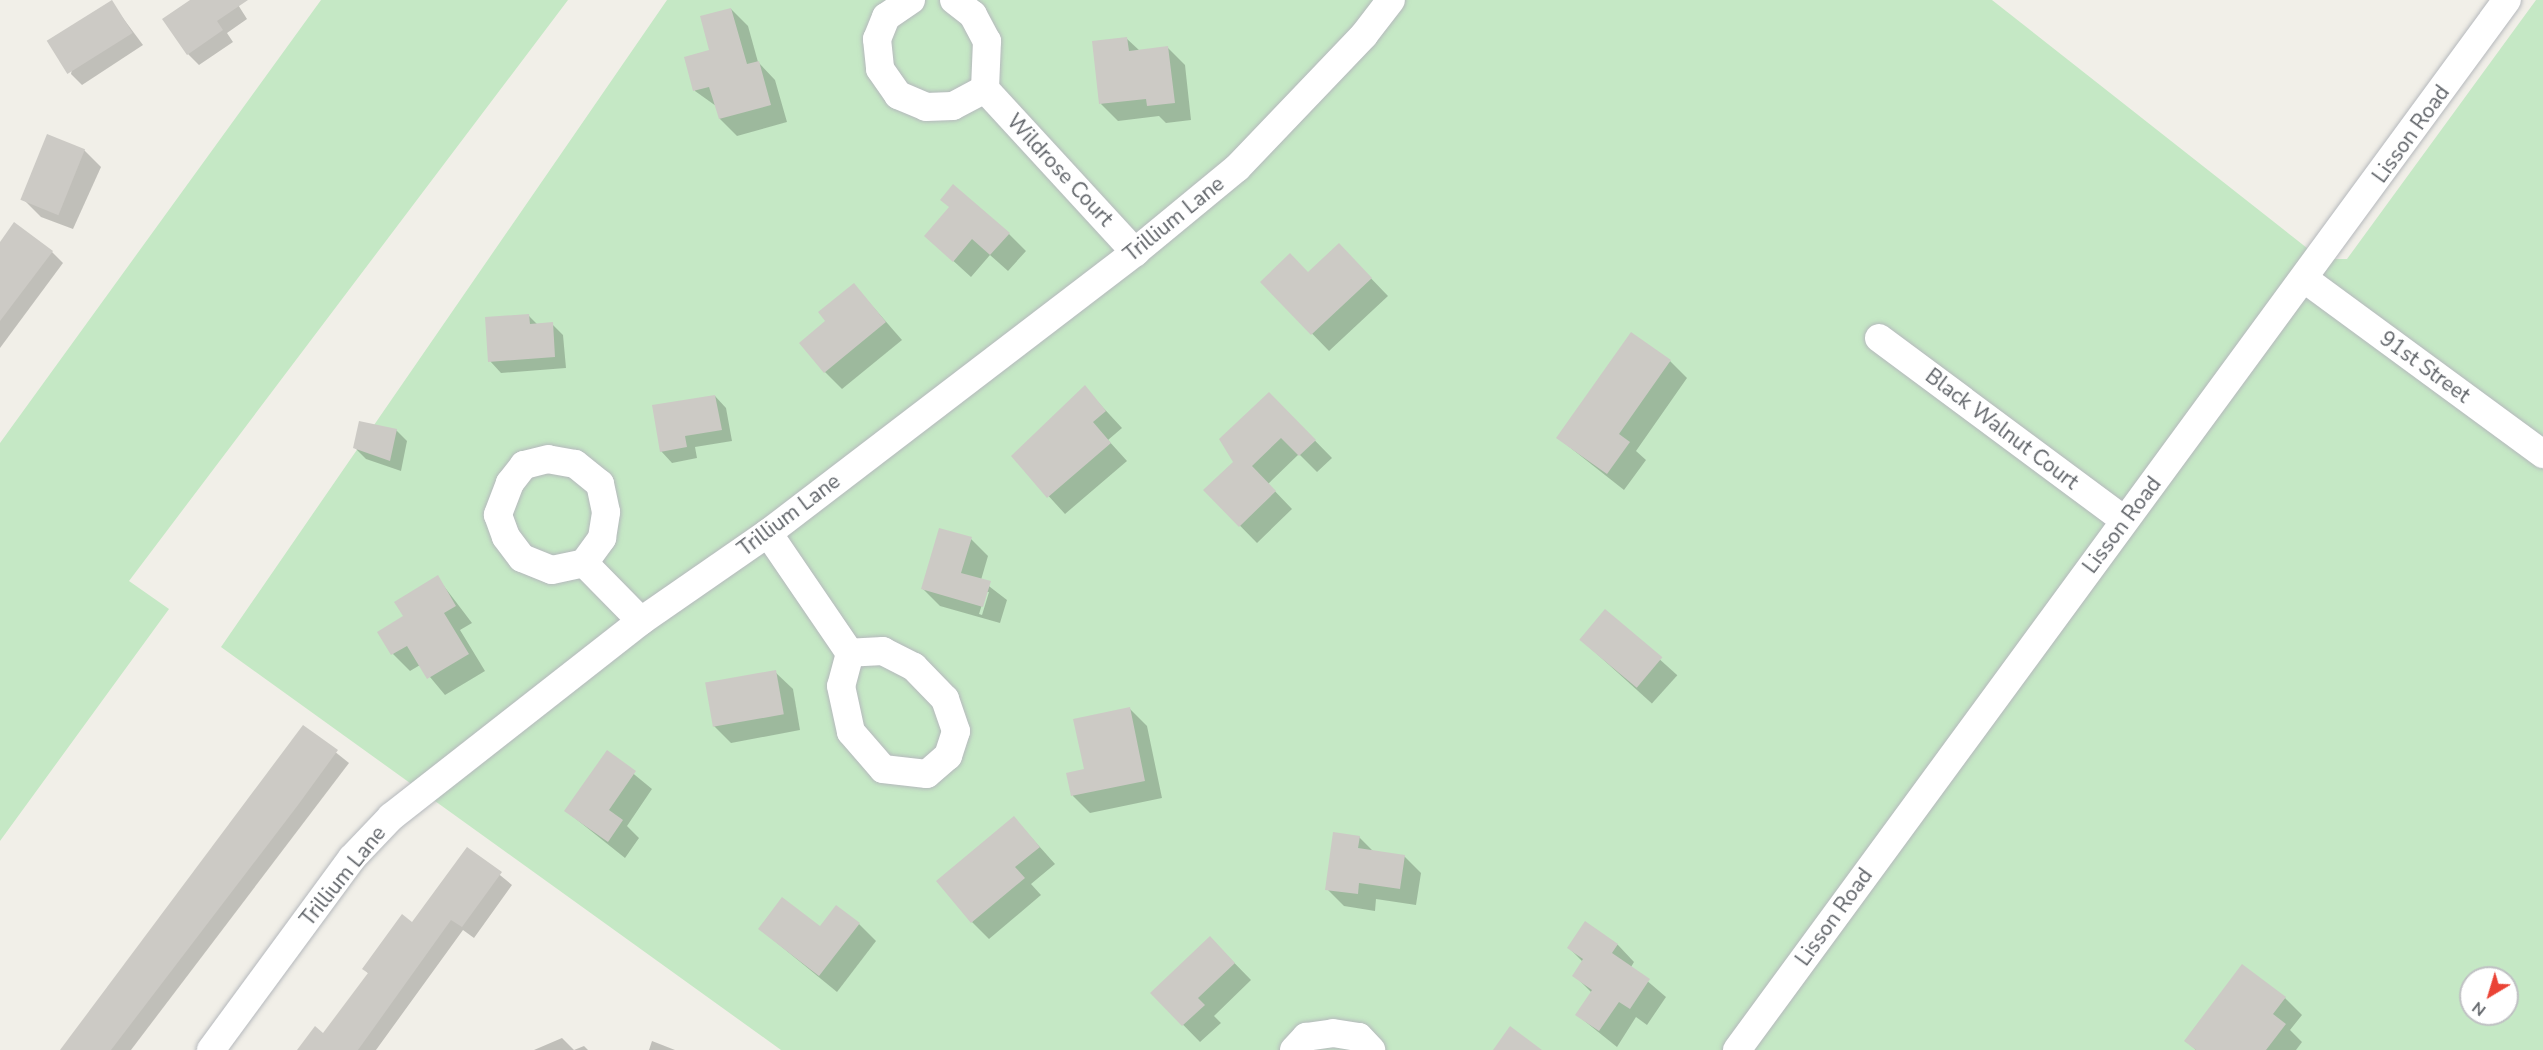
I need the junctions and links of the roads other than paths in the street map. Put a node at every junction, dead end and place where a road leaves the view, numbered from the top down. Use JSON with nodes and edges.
{"nodes":[{"id":1,"x":911,"y":0,"type":"edge"},
{"id":2,"x":954,"y":0,"type":"edge"},
{"id":3,"x":1391,"y":0,"type":"edge"},
{"id":4,"x":2507,"y":0,"type":"edge"},
{"id":5,"x":985,"y":89,"type":"junction"},
{"id":6,"x":1135,"y":252,"type":"junction"},
{"id":7,"x":2306,"y":280,"type":"junction"},
{"id":8,"x":1879,"y":338,"type":"dead end"},
{"id":9,"x":2543,"y":454,"type":"edge"},
{"id":10,"x":2124,"y":520,"type":"junction"},
{"id":11,"x":768,"y":533,"type":"junction"},
{"id":12,"x":584,"y":563,"type":"dead end"},
{"id":13,"x":641,"y":621,"type":"junction"},
{"id":14,"x":850,"y":653,"type":"junction"},
{"id":15,"x":211,"y":1050,"type":"edge"},
{"id":16,"x":1294,"y":1050,"type":"edge"},
{"id":17,"x":1371,"y":1050,"type":"edge"},
{"id":18,"x":1737,"y":1050,"type":"edge"}],
"edges":[{"from":1,"to":5,"type":"street"},
{"from":2,"to":5,"type":"street"},
{"from":3,"to":6,"type":"street","name":"Trillium Lane"},
{"from":4,"to":7,"type":"street","name":"Lisson Road"},
{"from":5,"to":6,"type":"street","name":"Wildrose Court"},
{"from":6,"to":11,"type":"street","name":"Trillium Lane"},
{"from":7,"to":9,"type":"street","name":"91st Street"},
{"from":7,"to":10,"type":"street","name":"Lisson Road"},
{"from":8,"to":10,"type":"street","name":"Black Walnut Court"},
{"from":10,"to":18,"type":"street","name":"Lisson Road"},
{"from":11,"to":13,"type":"street","name":"Trillium Lane"},
{"from":11,"to":14,"type":"street"},
{"from":12,"to":13,"type":"street"},
{"from":13,"to":15,"type":"street","name":"Trillium Lane"},
{"from":14,"to":14,"type":"street"},
{"from":16,"to":17,"type":"street"}]}
